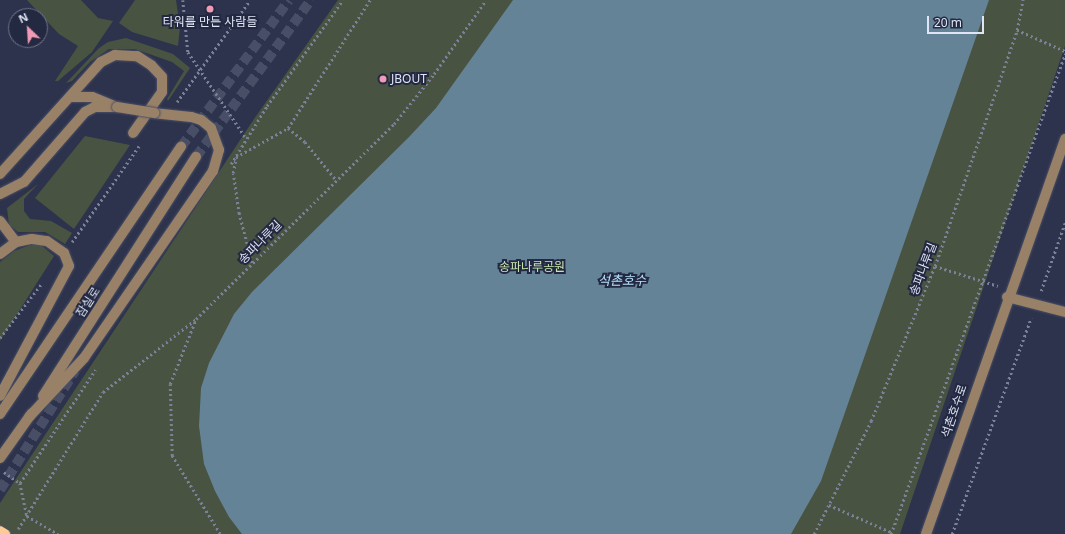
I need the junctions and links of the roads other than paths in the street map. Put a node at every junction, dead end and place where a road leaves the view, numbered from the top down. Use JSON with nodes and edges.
{"nodes":[{"id":1,"x":70,"y":98,"type":"junction"},
{"id":2,"x":117,"y":107,"type":"junction"},
{"id":3,"x":133,"y":133,"type":"dead end"},
{"id":4,"x":1065,"y":139,"type":"edge"},
{"id":5,"x":181,"y":147,"type":"tunnel mouth"},
{"id":6,"x":196,"y":157,"type":"tunnel mouth"},
{"id":7,"x":0,"y":174,"type":"edge"},
{"id":8,"x":1,"y":196,"type":"edge"},
{"id":9,"x":0,"y":221,"type":"edge"},
{"id":10,"x":8,"y":237,"type":"edge"},
{"id":11,"x":0,"y":254,"type":"edge"},
{"id":12,"x":1007,"y":297,"type":"junction"},
{"id":13,"x":1065,"y":312,"type":"edge"},
{"id":14,"x":0,"y":396,"type":"edge"},
{"id":15,"x":0,"y":414,"type":"edge"},
{"id":16,"x":29,"y":417,"type":"junction"},
{"id":17,"x":0,"y":458,"type":"edge"},
{"id":18,"x":0,"y":531,"type":"edge"},
{"id":19,"x":5,"y":534,"type":"edge"},
{"id":20,"x":926,"y":534,"type":"edge"}],
"edges":[{"from":1,"to":2,"type":"street"},
{"from":1,"to":3,"type":"street"},
{"from":1,"to":7,"type":"street"},
{"from":2,"to":8,"type":"street"},
{"from":2,"to":16,"type":"street","bridge":true},
{"from":4,"to":12,"type":"street","name":"석촌호수로"},
{"from":5,"to":15,"type":"street","name":"잠실로"},
{"from":6,"to":16,"type":"street","name":"잠실로"},
{"from":9,"to":10,"type":"street"},
{"from":10,"to":11,"type":"street"},
{"from":10,"to":14,"type":"street"},
{"from":12,"to":13,"type":"street"},
{"from":12,"to":20,"type":"street","name":"석촌호수로"},
{"from":16,"to":17,"type":"street","name":"잠실로"},
{"from":18,"to":19,"type":"main road"}]}
